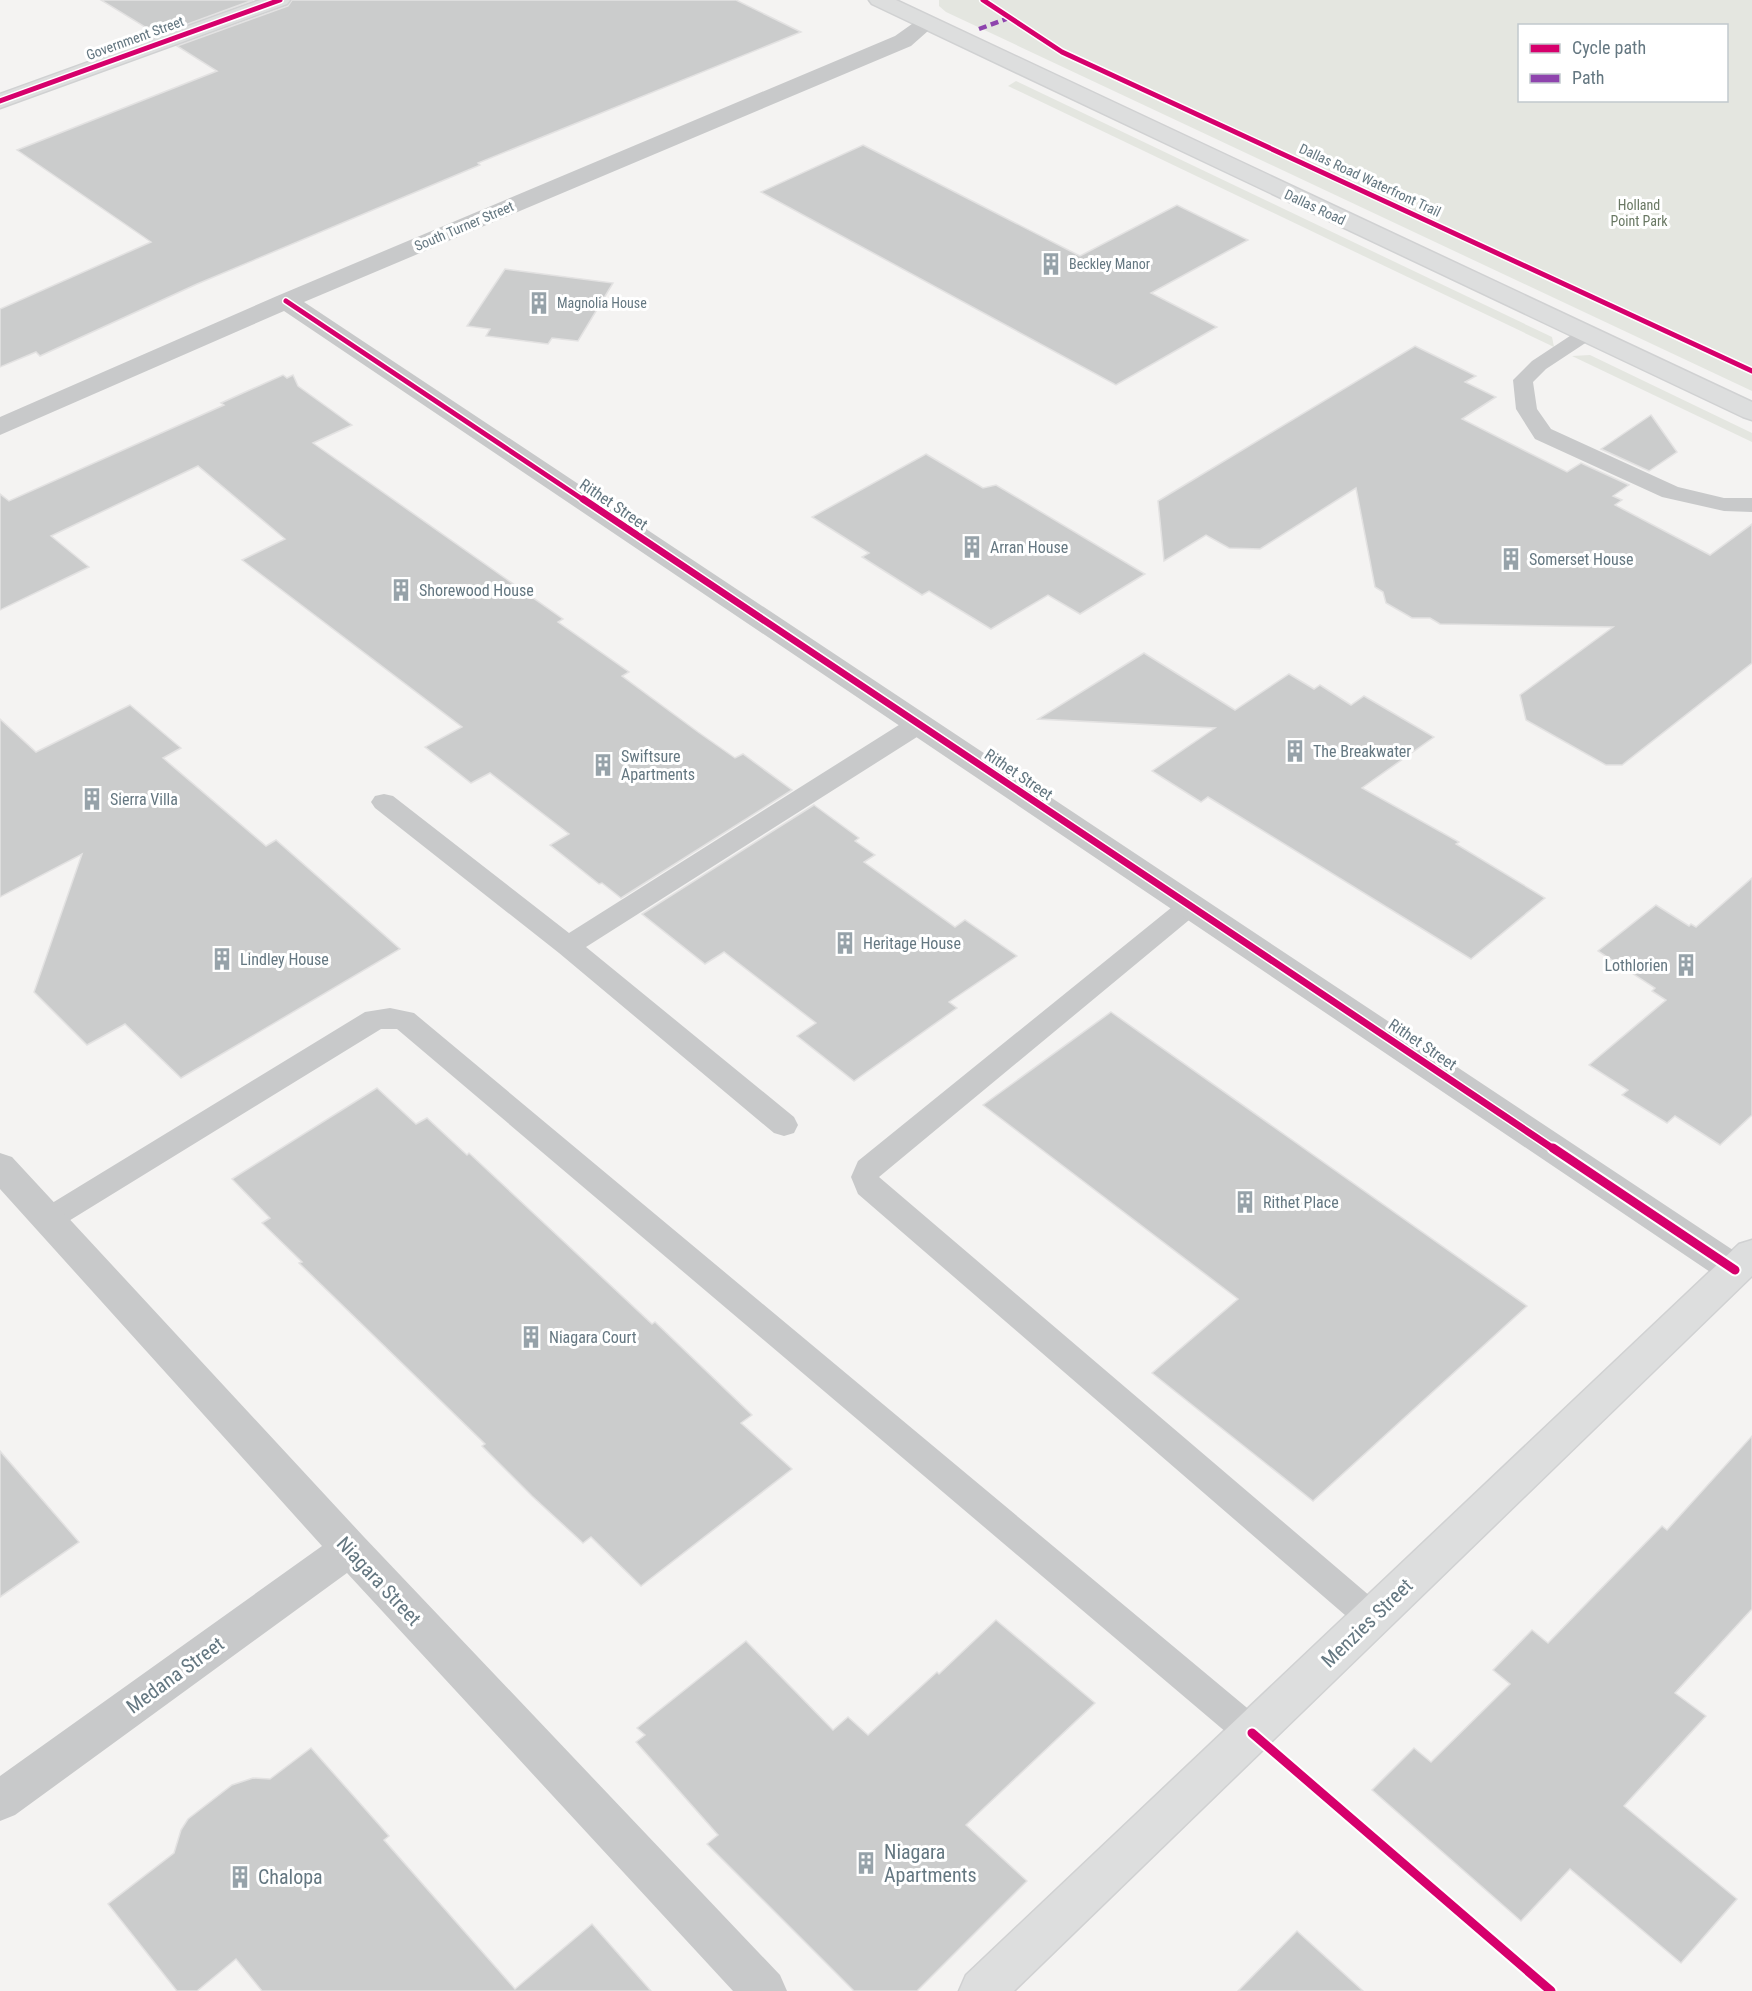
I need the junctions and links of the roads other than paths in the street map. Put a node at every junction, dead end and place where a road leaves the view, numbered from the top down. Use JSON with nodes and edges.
{"nodes":[{"id":1,"x":280,"y":0,"type":"edge"},
{"id":2,"x":879,"y":0,"type":"edge"},
{"id":3,"x":926,"y":23,"type":"junction"},
{"id":4,"x":0,"y":101,"type":"edge"},
{"id":5,"x":286,"y":301,"type":"junction"},
{"id":6,"x":1586,"y":334,"type":"junction"},
{"id":7,"x":1752,"y":412,"type":"edge"},
{"id":8,"x":0,"y":427,"type":"edge"},
{"id":9,"x":1752,"y":505,"type":"edge"},
{"id":10,"x":919,"y":724,"type":"junction"},
{"id":11,"x":384,"y":802,"type":"dead end"},
{"id":12,"x":1191,"y":905,"type":"junction"},
{"id":13,"x":568,"y":946,"type":"junction"},
{"id":14,"x":784,"y":1125,"type":"dead end"},
{"id":15,"x":0,"y":1166,"type":"edge"},
{"id":16,"x":49,"y":1219,"type":"junction"},
{"id":17,"x":1744,"y":1262,"type":"edge"},
{"id":18,"x":350,"y":1549,"type":"junction"},
{"id":19,"x":1372,"y":1618,"type":"junction"},
{"id":20,"x":1252,"y":1733,"type":"junction"},
{"id":21,"x":0,"y":1801,"type":"edge"},
{"id":22,"x":764,"y":1991,"type":"edge"},
{"id":23,"x":982,"y":1991,"type":"edge"}],
"edges":[{"from":1,"to":4,"type":"main road","name":"Government Street"},
{"from":2,"to":3,"type":"main road","name":"Dallas Road"},
{"from":3,"to":5,"type":"street","name":"South Turner Street"},
{"from":3,"to":6,"type":"main road","name":"Dallas Road"},
{"from":5,"to":8,"type":"street","name":"South Turner Street"},
{"from":5,"to":10,"type":"street","name":"Rithet Street"},
{"from":6,"to":7,"type":"main road","name":"Dallas Road"},
{"from":6,"to":9,"type":"lane"},
{"from":10,"to":12,"type":"street","name":"Rithet Street"},
{"from":10,"to":13,"type":"lane"},
{"from":11,"to":13,"type":"lane"},
{"from":12,"to":17,"type":"street","name":"Rithet Street"},
{"from":12,"to":19,"type":"lane"},
{"from":13,"to":14,"type":"lane"},
{"from":15,"to":16,"type":"street","name":"Niagara Street"},
{"from":16,"to":18,"type":"street","name":"Niagara Street"},
{"from":16,"to":20,"type":"lane"},
{"from":17,"to":19,"type":"main road","name":"Menzies Street"},
{"from":18,"to":21,"type":"street","name":"Medana Street"},
{"from":18,"to":22,"type":"street","name":"Niagara Street"},
{"from":19,"to":20,"type":"main road","name":"Menzies Street"},
{"from":20,"to":23,"type":"main road","name":"Menzies Street"}]}
